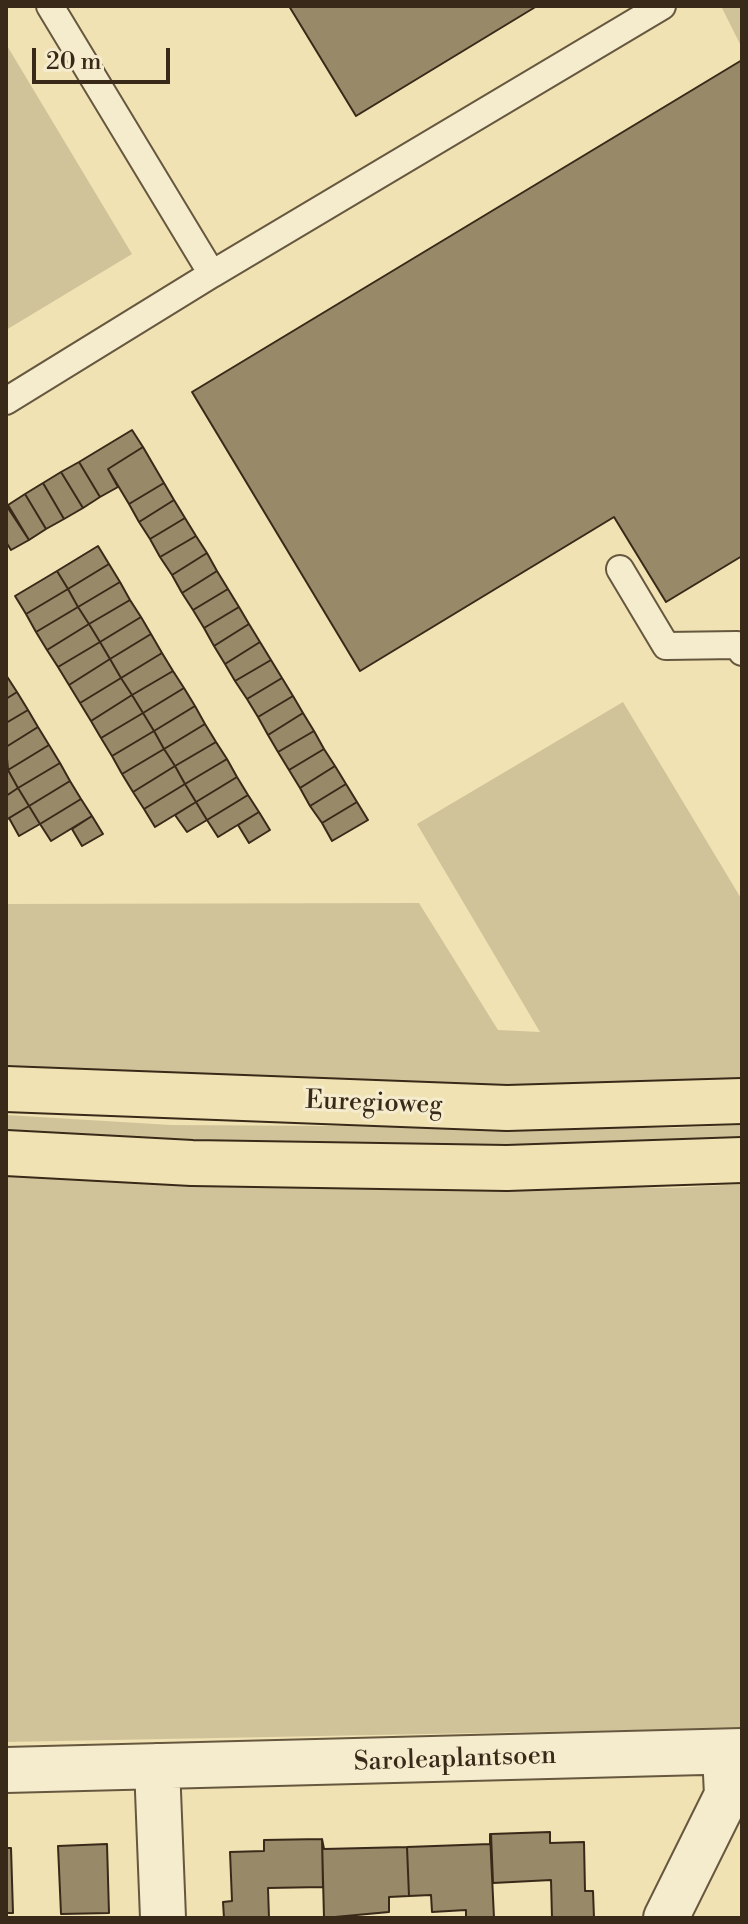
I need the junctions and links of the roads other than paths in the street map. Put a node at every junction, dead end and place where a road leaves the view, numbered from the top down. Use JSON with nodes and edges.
{"nodes":[{"id":1,"x":50,"y":6,"type":"edge"},
{"id":2,"x":662,"y":6,"type":"edge"},
{"id":3,"x":212,"y":274,"type":"junction"},
{"id":4,"x":6,"y":401,"type":"edge"},
{"id":5,"x":620,"y":569,"type":"dead end"},
{"id":6,"x":742,"y":652,"type":"edge"},
{"id":7,"x":6,"y":1089,"type":"edge"},
{"id":8,"x":742,"y":1101,"type":"edge"},
{"id":9,"x":6,"y":1153,"type":"edge"},
{"id":10,"x":742,"y":1160,"type":"edge"},
{"id":11,"x":734,"y":1752,"type":"edge"},
{"id":12,"x":157,"y":1766,"type":"junction"},
{"id":13,"x":6,"y":1770,"type":"edge"},
{"id":14,"x":163,"y":1918,"type":"edge"},
{"id":15,"x":666,"y":1918,"type":"edge"}],
"edges":[{"from":1,"to":3,"type":"lane"},
{"from":2,"to":3,"type":"lane"},
{"from":3,"to":4,"type":"lane"},
{"from":5,"to":6,"type":"lane"},
{"from":7,"to":8,"type":"main road","name":"Euregioweg"},
{"from":9,"to":10,"type":"main road"},
{"from":11,"to":12,"type":"street","name":"Saroleaplantsoen"},
{"from":11,"to":15,"type":"street","name":"Saroleaplantsoen"},
{"from":12,"to":13,"type":"street","name":"Saroleaplantsoen"},
{"from":12,"to":14,"type":"street"}]}
